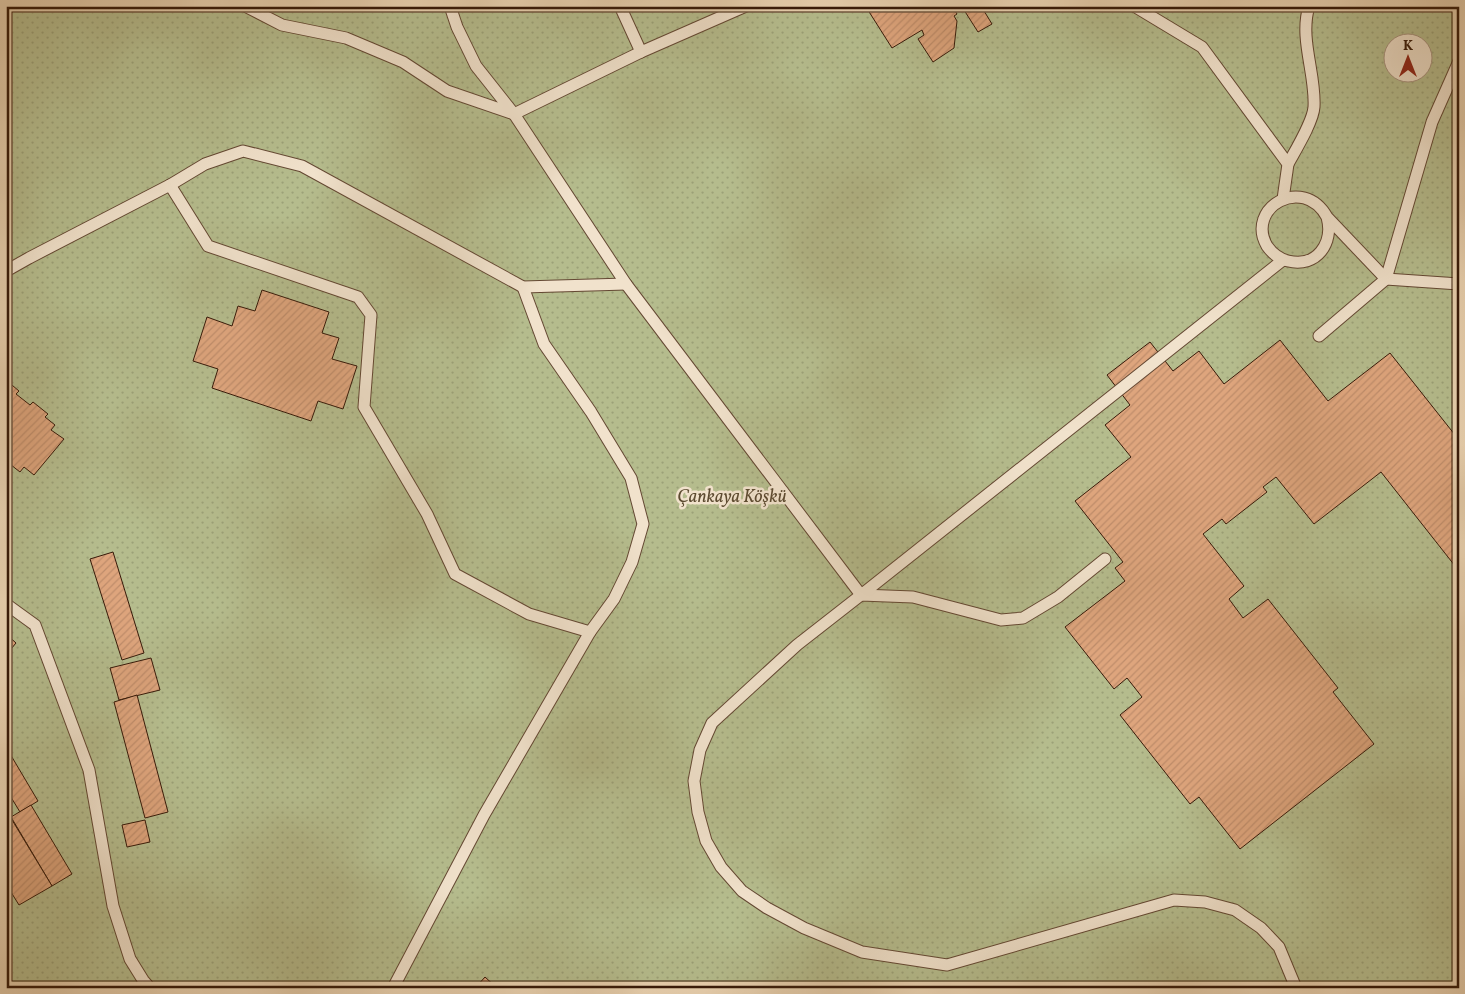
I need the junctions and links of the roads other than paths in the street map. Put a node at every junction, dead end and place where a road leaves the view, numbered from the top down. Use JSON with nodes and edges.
{"nodes":[{"id":1,"x":245,"y":6,"type":"edge"},
{"id":2,"x":450,"y":6,"type":"edge"},
{"id":3,"x":620,"y":6,"type":"edge"},
{"id":4,"x":746,"y":6,"type":"edge"},
{"id":5,"x":1134,"y":6,"type":"edge"},
{"id":6,"x":1309,"y":6,"type":"edge"},
{"id":7,"x":642,"y":52,"type":"junction"},
{"id":8,"x":1459,"y":60,"type":"edge"},
{"id":9,"x":514,"y":114,"type":"junction"},
{"id":10,"x":1288,"y":164,"type":"junction"},
{"id":11,"x":170,"y":185,"type":"junction"},
{"id":12,"x":1283,"y":199,"type":"junction"},
{"id":13,"x":1327,"y":216,"type":"junction"},
{"id":14,"x":1283,"y":260,"type":"junction"},
{"id":15,"x":6,"y":272,"type":"edge"},
{"id":16,"x":1386,"y":279,"type":"junction"},
{"id":17,"x":626,"y":284,"type":"junction"},
{"id":18,"x":1459,"y":284,"type":"edge"},
{"id":19,"x":523,"y":287,"type":"junction"},
{"id":20,"x":1319,"y":336,"type":"dead end"},
{"id":21,"x":1105,"y":559,"type":"dead end"},
{"id":22,"x":861,"y":594,"type":"junction"},
{"id":23,"x":6,"y":604,"type":"edge"},
{"id":24,"x":590,"y":632,"type":"junction"},
{"id":25,"x":150,"y":988,"type":"edge"},
{"id":26,"x":392,"y":988,"type":"edge"},
{"id":27,"x":1296,"y":988,"type":"edge"}],
"edges":[{"from":1,"to":9,"type":"lane"},
{"from":2,"to":9,"type":"lane"},
{"from":3,"to":7,"type":"lane"},
{"from":4,"to":7,"type":"lane"},
{"from":5,"to":10,"type":"lane"},
{"from":6,"to":10,"type":"lane"},
{"from":7,"to":9,"type":"lane"},
{"from":8,"to":16,"type":"lane"},
{"from":9,"to":17,"type":"lane"},
{"from":10,"to":12,"type":"lane"},
{"from":11,"to":15,"type":"lane"},
{"from":11,"to":19,"type":"lane"},
{"from":11,"to":24,"type":"lane"},
{"from":12,"to":13,"type":"lane"},
{"from":12,"to":14,"type":"lane"},
{"from":13,"to":14,"type":"lane"},
{"from":13,"to":16,"type":"lane"},
{"from":14,"to":22,"type":"lane"},
{"from":16,"to":18,"type":"lane"},
{"from":16,"to":20,"type":"lane"},
{"from":17,"to":19,"type":"lane"},
{"from":17,"to":22,"type":"lane"},
{"from":19,"to":24,"type":"lane"},
{"from":21,"to":22,"type":"lane"},
{"from":22,"to":27,"type":"lane"},
{"from":23,"to":25,"type":"lane"},
{"from":24,"to":26,"type":"lane"}]}
